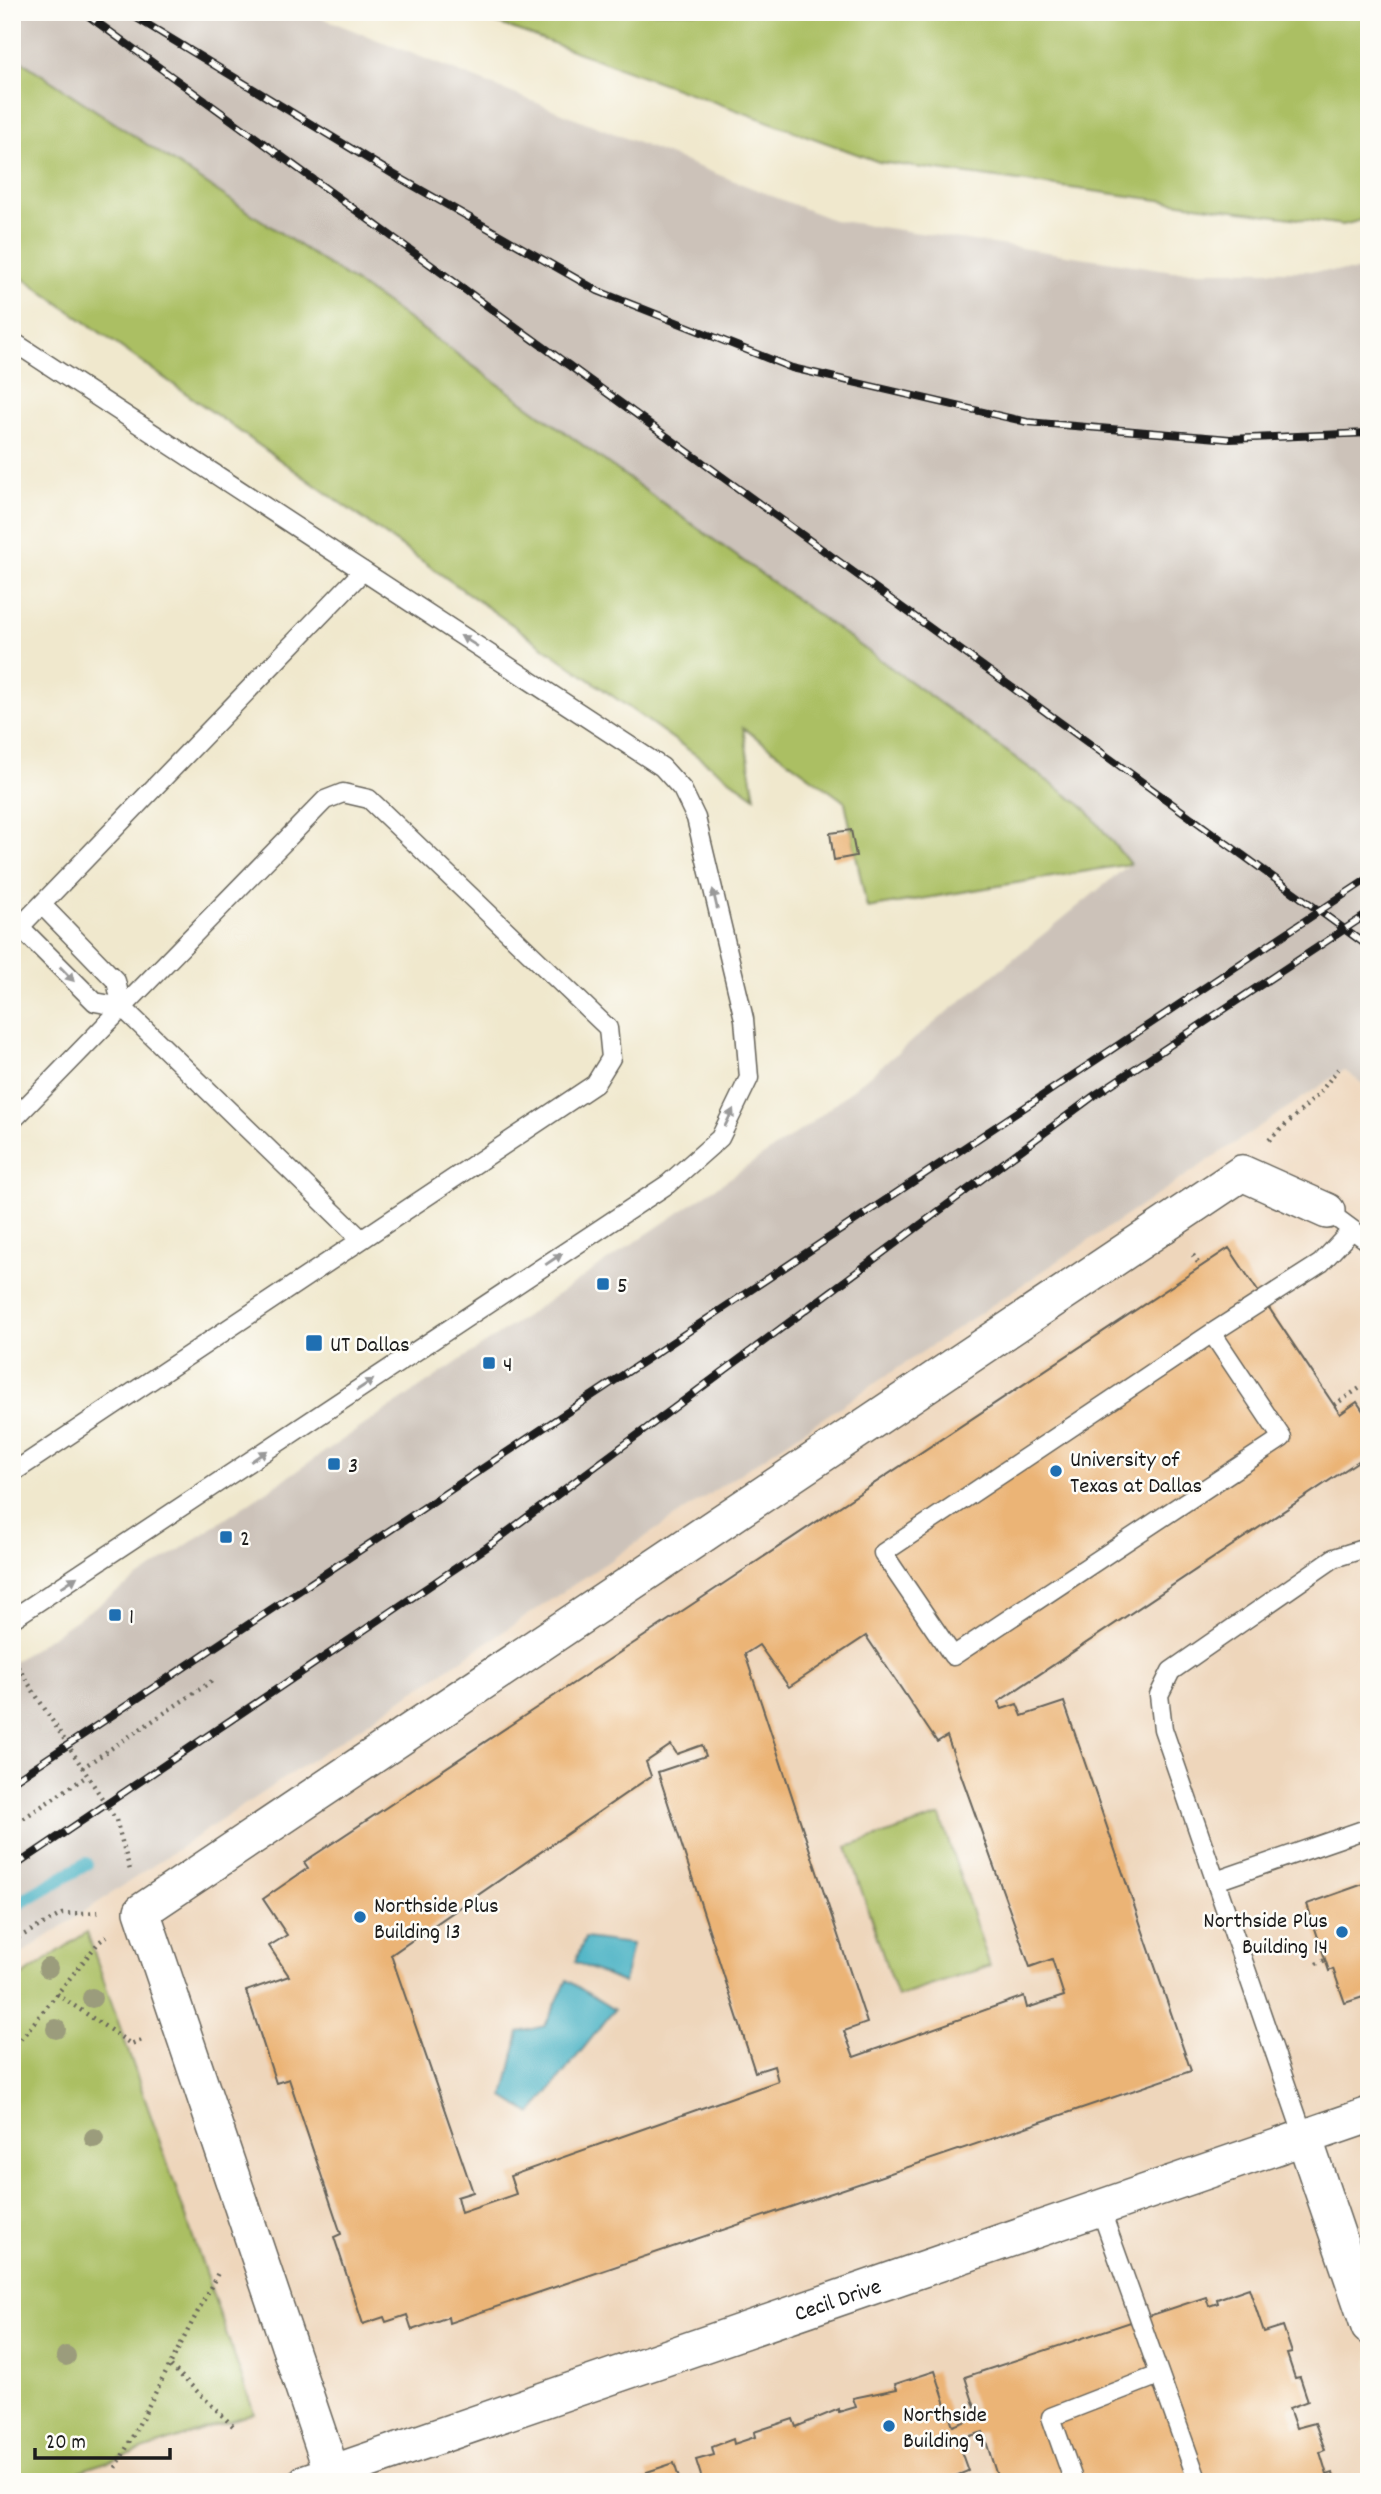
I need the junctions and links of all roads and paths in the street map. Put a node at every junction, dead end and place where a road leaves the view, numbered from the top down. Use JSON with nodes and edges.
{"nodes":[{"id":1,"x":12,"y":341,"type":"edge"},
{"id":2,"x":363,"y":572,"type":"junction"},
{"id":3,"x":42,"y":905,"type":"junction"},
{"id":4,"x":16,"y":931,"type":"edge"},
{"id":5,"x":122,"y":1007,"type":"junction"},
{"id":6,"x":1338,"y":1069,"type":"dead end"},
{"id":7,"x":12,"y":1121,"type":"edge"},
{"id":8,"x":1242,"y":1173,"type":"junction"},
{"id":9,"x":1340,"y":1221,"type":"junction"},
{"id":10,"x":361,"y":1239,"type":"junction"},
{"id":11,"x":1369,"y":1242,"type":"edge"},
{"id":12,"x":1212,"y":1333,"type":"junction"},
{"id":13,"x":1369,"y":1382,"type":"edge"},
{"id":14,"x":1334,"y":1405,"type":"dead end"},
{"id":15,"x":12,"y":1473,"type":"edge"},
{"id":16,"x":1369,"y":1547,"type":"edge"},
{"id":17,"x":12,"y":1619,"type":"edge"},
{"id":18,"x":14,"y":1661,"type":"edge"},
{"id":19,"x":215,"y":1679,"type":"dead end"},
{"id":20,"x":82,"y":1768,"type":"junction"},
{"id":21,"x":88,"y":1776,"type":"junction"},
{"id":22,"x":12,"y":1826,"type":"edge"},
{"id":23,"x":1369,"y":1828,"type":"edge"},
{"id":24,"x":1216,"y":1881,"type":"junction"},
{"id":25,"x":142,"y":1911,"type":"junction"},
{"id":26,"x":12,"y":1941,"type":"edge"},
{"id":27,"x":1325,"y":1960,"type":"dead end"},
{"id":28,"x":1316,"y":1964,"type":"dead end"},
{"id":29,"x":57,"y":1994,"type":"junction"},
{"id":30,"x":131,"y":2044,"type":"dead end"},
{"id":31,"x":12,"y":2050,"type":"edge"},
{"id":32,"x":1369,"y":2115,"type":"edge"},
{"id":33,"x":1304,"y":2137,"type":"junction"},
{"id":34,"x":1100,"y":2208,"type":"junction"},
{"id":35,"x":246,"y":2219,"type":"junction"},
{"id":36,"x":1369,"y":2327,"type":"edge"},
{"id":37,"x":171,"y":2366,"type":"junction"},
{"id":38,"x":1159,"y":2375,"type":"junction"},
{"id":39,"x":235,"y":2428,"type":"dead end"},
{"id":40,"x":116,"y":2468,"type":"dead end"},
{"id":41,"x":390,"y":2468,"type":"edge"},
{"id":42,"x":319,"y":2477,"type":"edge"},
{"id":43,"x":1074,"y":2482,"type":"edge"},
{"id":44,"x":1198,"y":2482,"type":"edge"}],
"edges":[{"from":1,"to":2,"type":"lane"},
{"from":2,"to":3,"type":"lane"},
{"from":17,"to":2,"type":"lane","one_way":true},
{"from":3,"to":4,"type":"lane"},
{"from":3,"to":5,"type":"lane"},
{"from":4,"to":5,"type":"lane","one_way":true},
{"from":5,"to":7,"type":"lane"},
{"from":5,"to":10,"type":"lane"},
{"from":5,"to":10,"type":"lane"},
{"from":6,"to":8,"type":"path"},
{"from":8,"to":9,"type":"street"},
{"from":8,"to":25,"type":"street"},
{"from":9,"to":11,"type":"lane"},
{"from":9,"to":12,"type":"lane"},
{"from":10,"to":15,"type":"lane"},
{"from":12,"to":12,"type":"lane"},
{"from":13,"to":14,"type":"path"},
{"from":16,"to":24,"type":"lane"},
{"from":18,"to":20,"type":"path"},
{"from":19,"to":20,"type":"path"},
{"from":20,"to":21,"type":"path"},
{"from":21,"to":22,"type":"path"},
{"from":21,"to":25,"type":"path"},
{"from":23,"to":24,"type":"lane"},
{"from":24,"to":33,"type":"lane"},
{"from":25,"to":26,"type":"path"},
{"from":25,"to":29,"type":"path"},
{"from":25,"to":35,"type":"street"},
{"from":27,"to":28,"type":"path"},
{"from":29,"to":30,"type":"path"},
{"from":29,"to":31,"type":"path"},
{"from":32,"to":33,"type":"street","name":"Cecil Drive"},
{"from":33,"to":34,"type":"street","name":"Cecil Drive"},
{"from":33,"to":36,"type":"street"},
{"from":34,"to":38,"type":"lane"},
{"from":34,"to":41,"type":"street","name":"Cecil Drive"},
{"from":35,"to":37,"type":"path"},
{"from":35,"to":42,"type":"street"},
{"from":37,"to":39,"type":"path"},
{"from":37,"to":40,"type":"path"},
{"from":38,"to":43,"type":"lane"},
{"from":38,"to":44,"type":"lane"},
{"from":41,"to":42,"type":"street","name":"Cecil Drive"}]}
